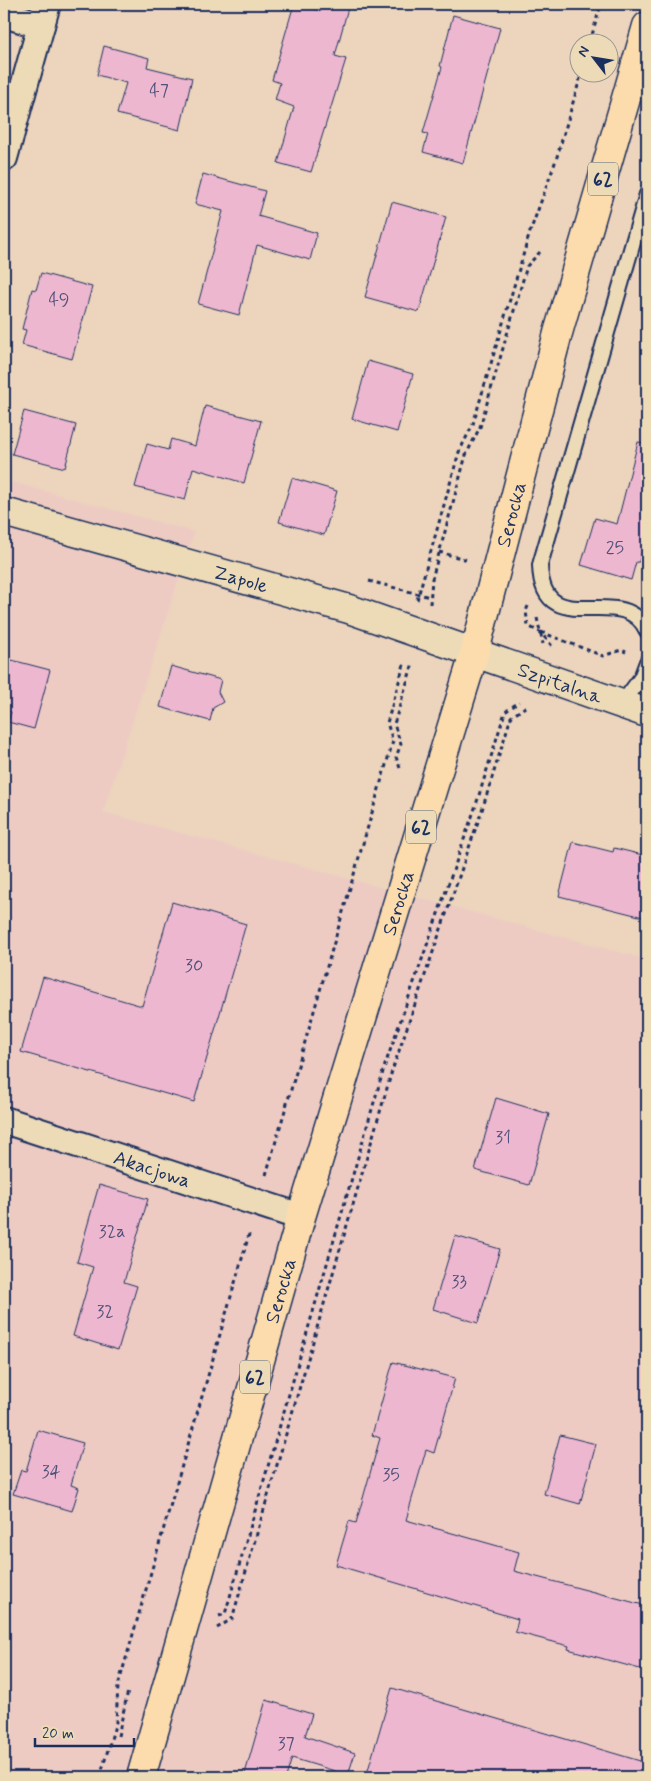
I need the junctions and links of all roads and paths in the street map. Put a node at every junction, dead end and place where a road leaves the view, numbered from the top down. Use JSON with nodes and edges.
{"nodes":[{"id":1,"x":602,"y":4,"type":"edge"},
{"id":2,"x":4,"y":14,"type":"edge"},
{"id":3,"x":44,"y":14,"type":"edge"},
{"id":4,"x":647,"y":26,"type":"edge"},
{"id":5,"x":593,"y":32,"type":"edge"},
{"id":6,"x":579,"y":82,"type":"edge"},
{"id":7,"x":4,"y":158,"type":"edge"},
{"id":8,"x":647,"y":194,"type":"edge"},
{"id":9,"x":540,"y":252,"type":"dead end"},
{"id":10,"x":4,"y":512,"type":"edge"},
{"id":11,"x":547,"y":593,"type":"junction"},
{"id":12,"x":646,"y":625,"type":"edge"},
{"id":13,"x":415,"y":631,"type":"junction"},
{"id":14,"x":540,"y":632,"type":"junction"},
{"id":15,"x":475,"y":651,"type":"junction"},
{"id":16,"x":630,"y":653,"type":"dead end"},
{"id":17,"x":647,"y":662,"type":"edge"},
{"id":18,"x":539,"y":675,"type":"junction"},
{"id":19,"x":621,"y":705,"type":"junction"},
{"id":20,"x":647,"y":713,"type":"edge"},
{"id":21,"x":400,"y":768,"type":"dead end"},
{"id":22,"x":4,"y":1120,"type":"edge"},
{"id":23,"x":258,"y":1203,"type":"junction"},
{"id":24,"x":301,"y":1217,"type":"junction"},
{"id":25,"x":218,"y":1617,"type":"dead end"},
{"id":26,"x":215,"y":1635,"type":"dead end"},
{"id":27,"x":128,"y":1691,"type":"dead end"},
{"id":28,"x":118,"y":1738,"type":"dead end"},
{"id":29,"x":100,"y":1777,"type":"edge"},
{"id":30,"x":141,"y":1777,"type":"edge"}],
"edges":[{"from":1,"to":5,"type":"path"},
{"from":2,"to":3,"type":"street"},
{"from":3,"to":7,"type":"street"},
{"from":4,"to":15,"type":"main road","name":"Serocka","number":"62"},
{"from":6,"to":13,"type":"path"},
{"from":8,"to":11,"type":"lane"},
{"from":9,"to":13,"type":"path"},
{"from":10,"to":13,"type":"street","name":"Zapole"},
{"from":11,"to":12,"type":"lane"},
{"from":11,"to":14,"type":"path"},
{"from":11,"to":14,"type":"path"},
{"from":13,"to":15,"type":"street","name":"Zapole"},
{"from":13,"to":21,"type":"path"},
{"from":13,"to":23,"type":"path"},
{"from":14,"to":16,"type":"path"},
{"from":14,"to":18,"type":"path"},
{"from":14,"to":18,"type":"path"},
{"from":15,"to":18,"type":"street","name":"Szpitalna"},
{"from":15,"to":24,"type":"main road","name":"Serocka","number":"62"},
{"from":17,"to":19,"type":"lane"},
{"from":18,"to":19,"type":"street","name":"Szpitalna"},
{"from":18,"to":25,"type":"path"},
{"from":18,"to":26,"type":"path"},
{"from":19,"to":20,"type":"street","name":"Szpitalna"},
{"from":22,"to":23,"type":"street","name":"Akacjowa"},
{"from":23,"to":24,"type":"street","name":"Akacjowa"},
{"from":23,"to":29,"type":"path"},
{"from":24,"to":30,"type":"main road","name":"Serocka","number":"62"},
{"from":27,"to":28,"type":"path"}]}
